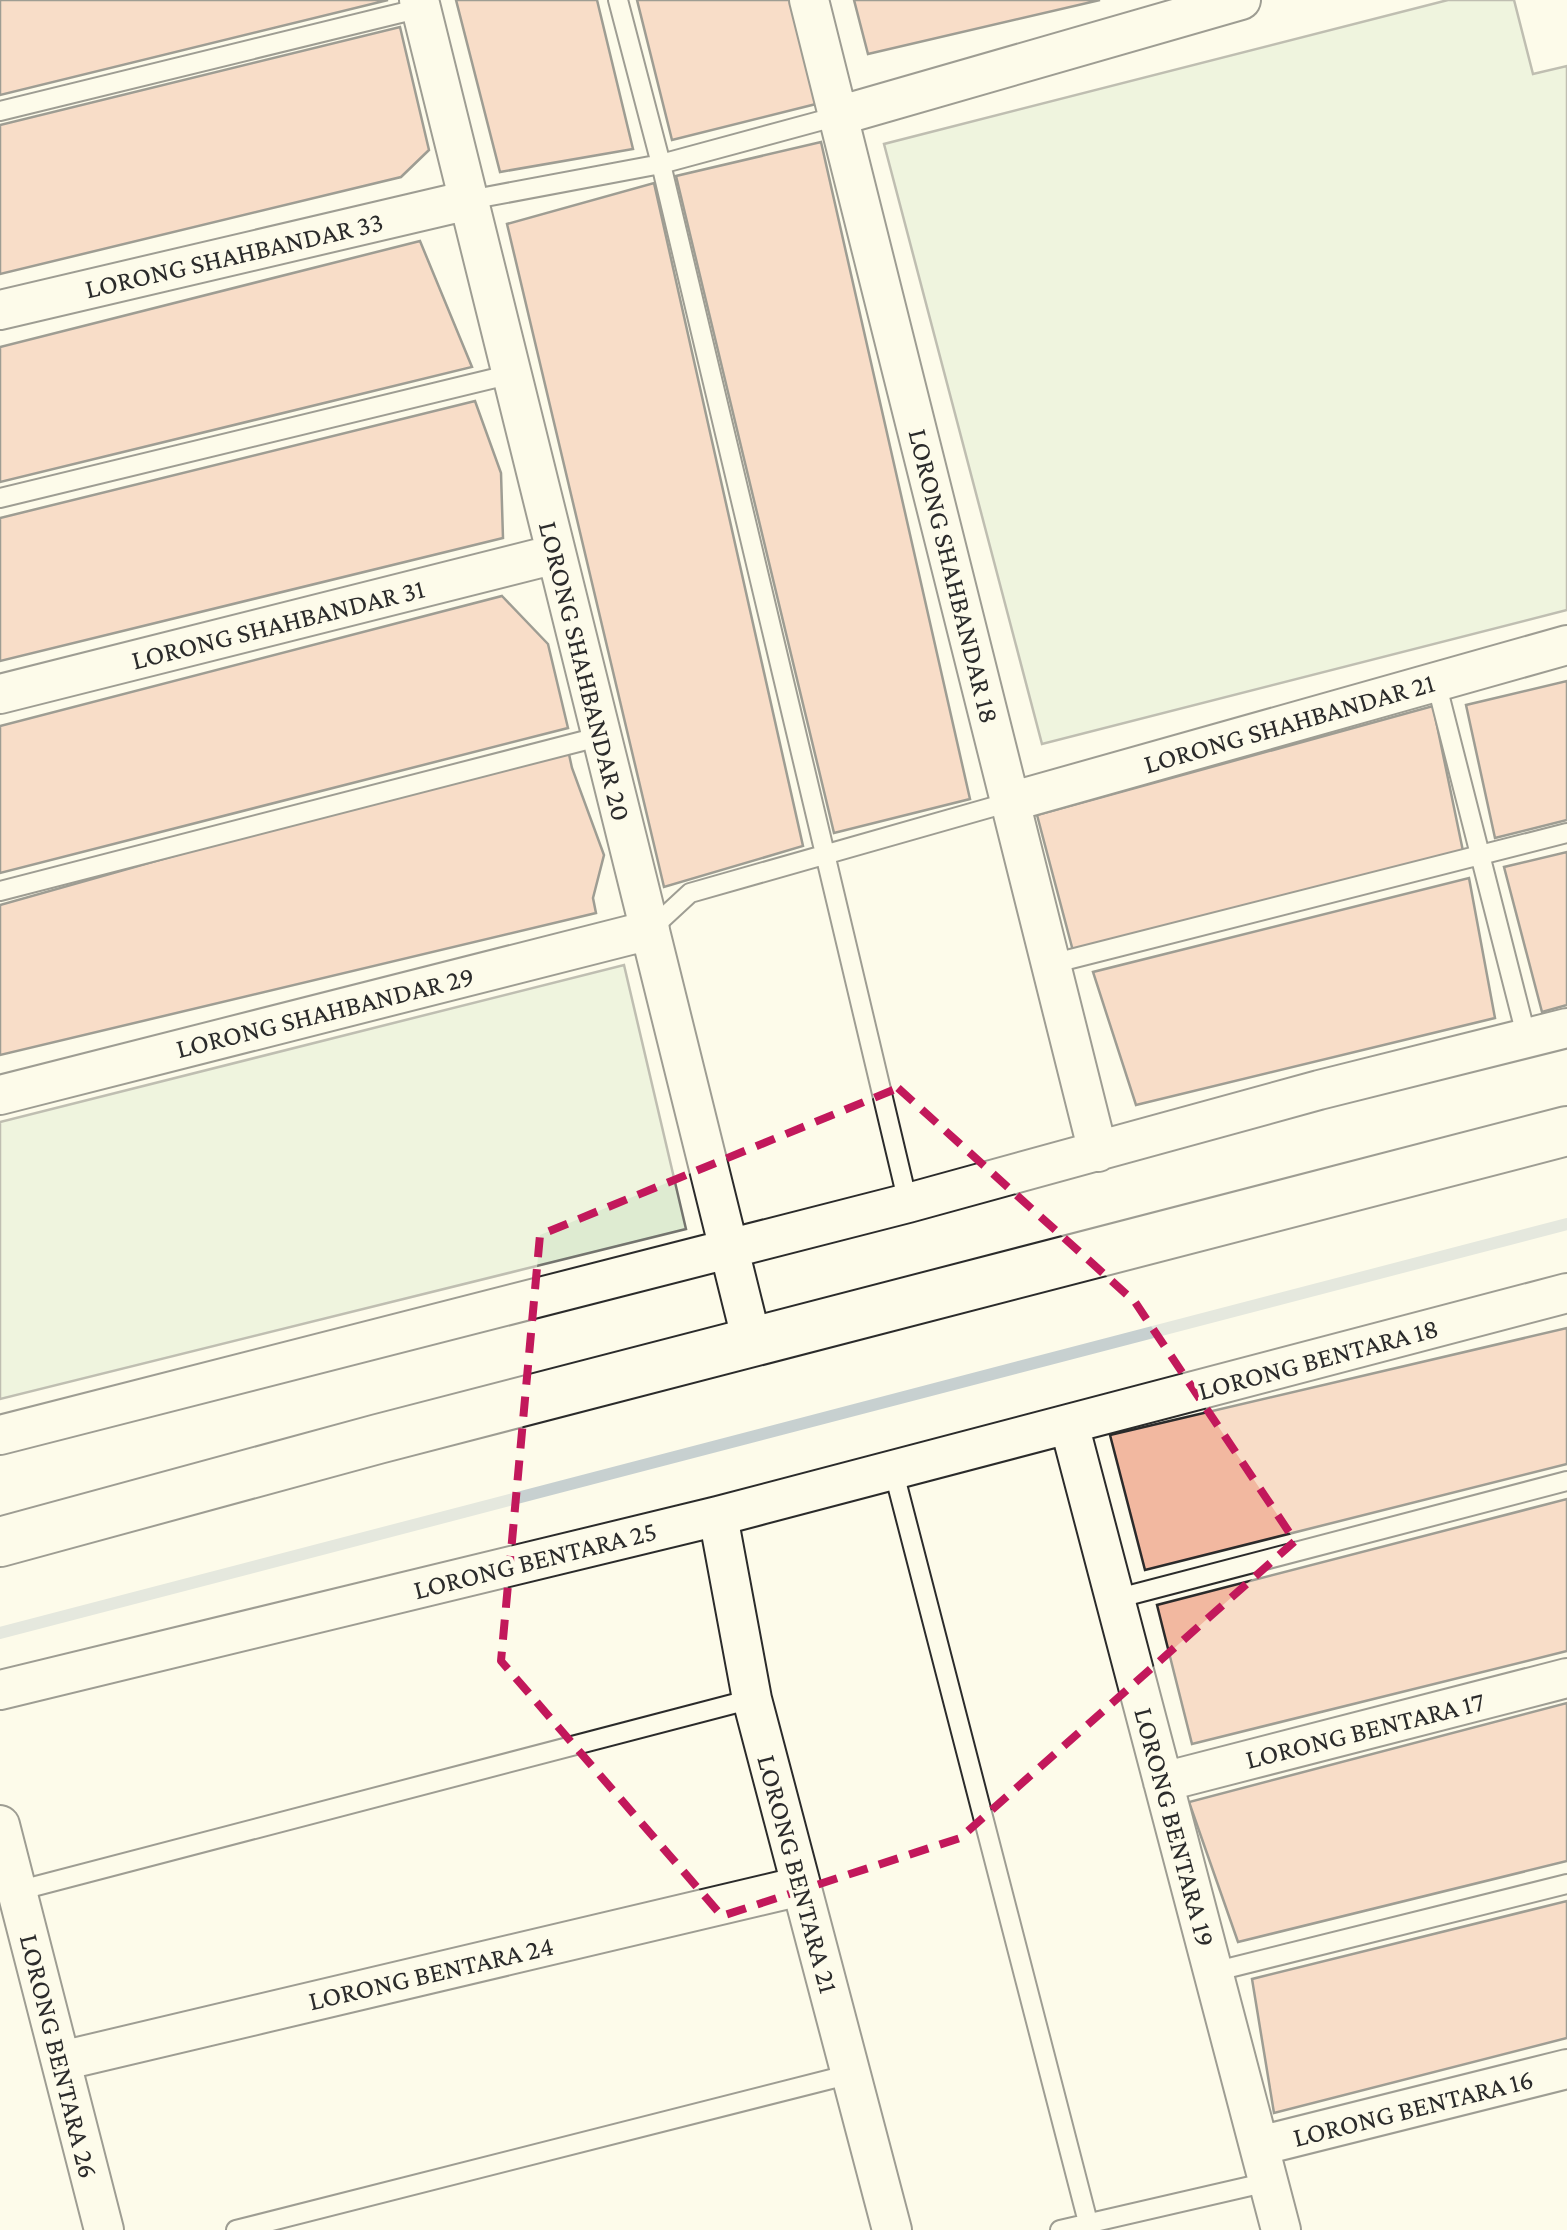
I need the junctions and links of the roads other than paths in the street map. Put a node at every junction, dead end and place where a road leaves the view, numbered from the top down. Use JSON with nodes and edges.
{"nodes":[{"id":1,"x":618,"y":0,"type":"edge"},
{"id":2,"x":809,"y":0,"type":"edge"},
{"id":3,"x":1241,"y":0,"type":"edge"},
{"id":4,"x":420,"y":4,"type":"edge"},
{"id":5,"x":0,"y":111,"type":"edge"},
{"id":6,"x":838,"y":116,"type":"junction"},
{"id":7,"x":661,"y":164,"type":"junction"},
{"id":8,"x":468,"y":200,"type":"junction"},
{"id":9,"x":0,"y":310,"type":"edge"},
{"id":10,"x":512,"y":374,"type":"junction"},
{"id":11,"x":0,"y":498,"type":"edge"},
{"id":12,"x":556,"y":554,"type":"junction"},
{"id":13,"x":1567,"y":645,"type":"edge"},
{"id":14,"x":1436,"y":682,"type":"junction"},
{"id":15,"x":0,"y":694,"type":"edge"},
{"id":16,"x":602,"y":736,"type":"junction"},
{"id":17,"x":1010,"y":802,"type":"junction"},
{"id":18,"x":1567,"y":833,"type":"edge"},
{"id":19,"x":825,"y":852,"type":"junction"},
{"id":20,"x":1480,"y":855,"type":"junction"},
{"id":21,"x":0,"y":891,"type":"edge"},
{"id":22,"x":650,"y":930,"type":"junction"},
{"id":23,"x":1051,"y":964,"type":"junction"},
{"id":24,"x":1567,"y":1028,"type":"edge"},
{"id":25,"x":1527,"y":1039,"type":"junction"},
{"id":26,"x":0,"y":1095,"type":"edge"},
{"id":27,"x":1567,"y":1131,"type":"edge"},
{"id":28,"x":1098,"y":1152,"type":"junction"},
{"id":29,"x":908,"y":1203,"type":"junction"},
{"id":30,"x":728,"y":1247,"type":"junction"},
{"id":31,"x":1567,"y":1294,"type":"edge"},
{"id":32,"x":752,"y":1342,"type":"junction"},
{"id":33,"x":1069,"y":1424,"type":"junction"},
{"id":34,"x":0,"y":1435,"type":"edge"},
{"id":35,"x":893,"y":1470,"type":"junction"},
{"id":36,"x":1567,"y":1481,"type":"edge"},
{"id":37,"x":718,"y":1516,"type":"junction"},
{"id":38,"x":0,"y":1542,"type":"edge"},
{"id":39,"x":1115,"y":1599,"type":"junction"},
{"id":40,"x":1567,"y":1678,"type":"edge"},
{"id":41,"x":0,"y":1690,"type":"edge"},
{"id":42,"x":752,"y":1699,"type":"junction"},
{"id":43,"x":1163,"y":1782,"type":"junction"},
{"id":44,"x":0,"y":1825,"type":"edge"},
{"id":45,"x":1567,"y":1884,"type":"edge"},
{"id":46,"x":802,"y":1886,"type":"junction"},
{"id":47,"x":17,"y":1891,"type":"junction"},
{"id":48,"x":1213,"y":1972,"type":"junction"},
{"id":49,"x":60,"y":2061,"type":"junction"},
{"id":50,"x":1567,"y":2069,"type":"edge"},
{"id":51,"x":851,"y":2074,"type":"junction"},
{"id":52,"x":1264,"y":2164,"type":"junction"},
{"id":53,"x":1089,"y":2227,"type":"edge"},
{"id":54,"x":104,"y":2230,"type":"edge"},
{"id":55,"x":236,"y":2230,"type":"edge"},
{"id":56,"x":892,"y":2230,"type":"edge"},
{"id":57,"x":1060,"y":2230,"type":"edge"},
{"id":58,"x":1281,"y":2230,"type":"edge"}],
"edges":[{"from":1,"to":7,"type":"lane"},
{"from":2,"to":6,"type":"street","name":"LORONG SHAHBANDAR 18"},
{"from":3,"to":6,"type":"street"},
{"from":4,"to":5,"type":"lane"},
{"from":4,"to":8,"type":"street","name":"LORONG SHAHBANDAR 20"},
{"from":6,"to":7,"type":"lane"},
{"from":6,"to":17,"type":"street","name":"LORONG SHAHBANDAR 18"},
{"from":7,"to":8,"type":"lane"},
{"from":7,"to":19,"type":"lane"},
{"from":8,"to":9,"type":"street","name":"LORONG SHAHBANDAR 33"},
{"from":8,"to":10,"type":"street","name":"LORONG SHAHBANDAR 20"},
{"from":10,"to":11,"type":"lane"},
{"from":10,"to":12,"type":"street","name":"LORONG SHAHBANDAR 20"},
{"from":12,"to":15,"type":"street","name":"LORONG SHAHBANDAR 31"},
{"from":12,"to":16,"type":"street","name":"LORONG SHAHBANDAR 20"},
{"from":13,"to":14,"type":"street","name":"LORONG SHAHBANDAR 21"},
{"from":14,"to":17,"type":"street","name":"LORONG SHAHBANDAR 21"},
{"from":14,"to":20,"type":"lane"},
{"from":16,"to":21,"type":"lane"},
{"from":16,"to":22,"type":"street","name":"LORONG SHAHBANDAR 20"},
{"from":17,"to":19,"type":"lane"},
{"from":17,"to":23,"type":"street","name":"LORONG SHAHBANDAR 18"},
{"from":18,"to":20,"type":"lane"},
{"from":19,"to":22,"type":"lane"},
{"from":19,"to":29,"type":"lane"},
{"from":20,"to":23,"type":"lane"},
{"from":20,"to":25,"type":"lane"},
{"from":22,"to":26,"type":"street","name":"LORONG SHAHBANDAR 29"},
{"from":22,"to":30,"type":"street","name":"LORONG SHAHBANDAR 20"},
{"from":23,"to":28,"type":"street","name":"LORONG SHAHBANDAR 18"},
{"from":24,"to":25,"type":"street"},
{"from":25,"to":28,"type":"street"},
{"from":27,"to":32,"type":"street"},
{"from":28,"to":29,"type":"street"},
{"from":29,"to":30,"type":"street"},
{"from":30,"to":32,"type":"street","name":"LORONG SHAHBANDAR 20"},
{"from":30,"to":34,"type":"street"},
{"from":31,"to":33,"type":"street","name":"LORONG BENTARA 18"},
{"from":32,"to":38,"type":"street"},
{"from":33,"to":35,"type":"street","name":"LORONG BENTARA 25"},
{"from":33,"to":39,"type":"street","name":"LORONG BENTARA 19"},
{"from":35,"to":37,"type":"street","name":"LORONG BENTARA 25"},
{"from":35,"to":53,"type":"lane"},
{"from":36,"to":39,"type":"lane"},
{"from":37,"to":41,"type":"street","name":"LORONG BENTARA 25"},
{"from":37,"to":42,"type":"street","name":"LORONG BENTARA 21"},
{"from":39,"to":43,"type":"street","name":"LORONG BENTARA 19"},
{"from":40,"to":43,"type":"street","name":"LORONG BENTARA 17"},
{"from":42,"to":46,"type":"street","name":"LORONG BENTARA 21"},
{"from":42,"to":47,"type":"lane"},
{"from":43,"to":48,"type":"street","name":"LORONG BENTARA 19"},
{"from":44,"to":47,"type":"street","name":"LORONG BENTARA 26"},
{"from":45,"to":48,"type":"lane"},
{"from":46,"to":49,"type":"street","name":"LORONG BENTARA 24"},
{"from":46,"to":51,"type":"street","name":"LORONG BENTARA 21"},
{"from":47,"to":49,"type":"street","name":"LORONG BENTARA 26"},
{"from":48,"to":52,"type":"street","name":"LORONG BENTARA 19"},
{"from":49,"to":54,"type":"street","name":"LORONG BENTARA 26"},
{"from":50,"to":52,"type":"street","name":"LORONG BENTARA 16"},
{"from":51,"to":55,"type":"lane"},
{"from":51,"to":56,"type":"street","name":"LORONG BENTARA 21"},
{"from":52,"to":53,"type":"lane"},
{"from":52,"to":58,"type":"street","name":"LORONG BENTARA 19"},
{"from":53,"to":57,"type":"lane"}]}
